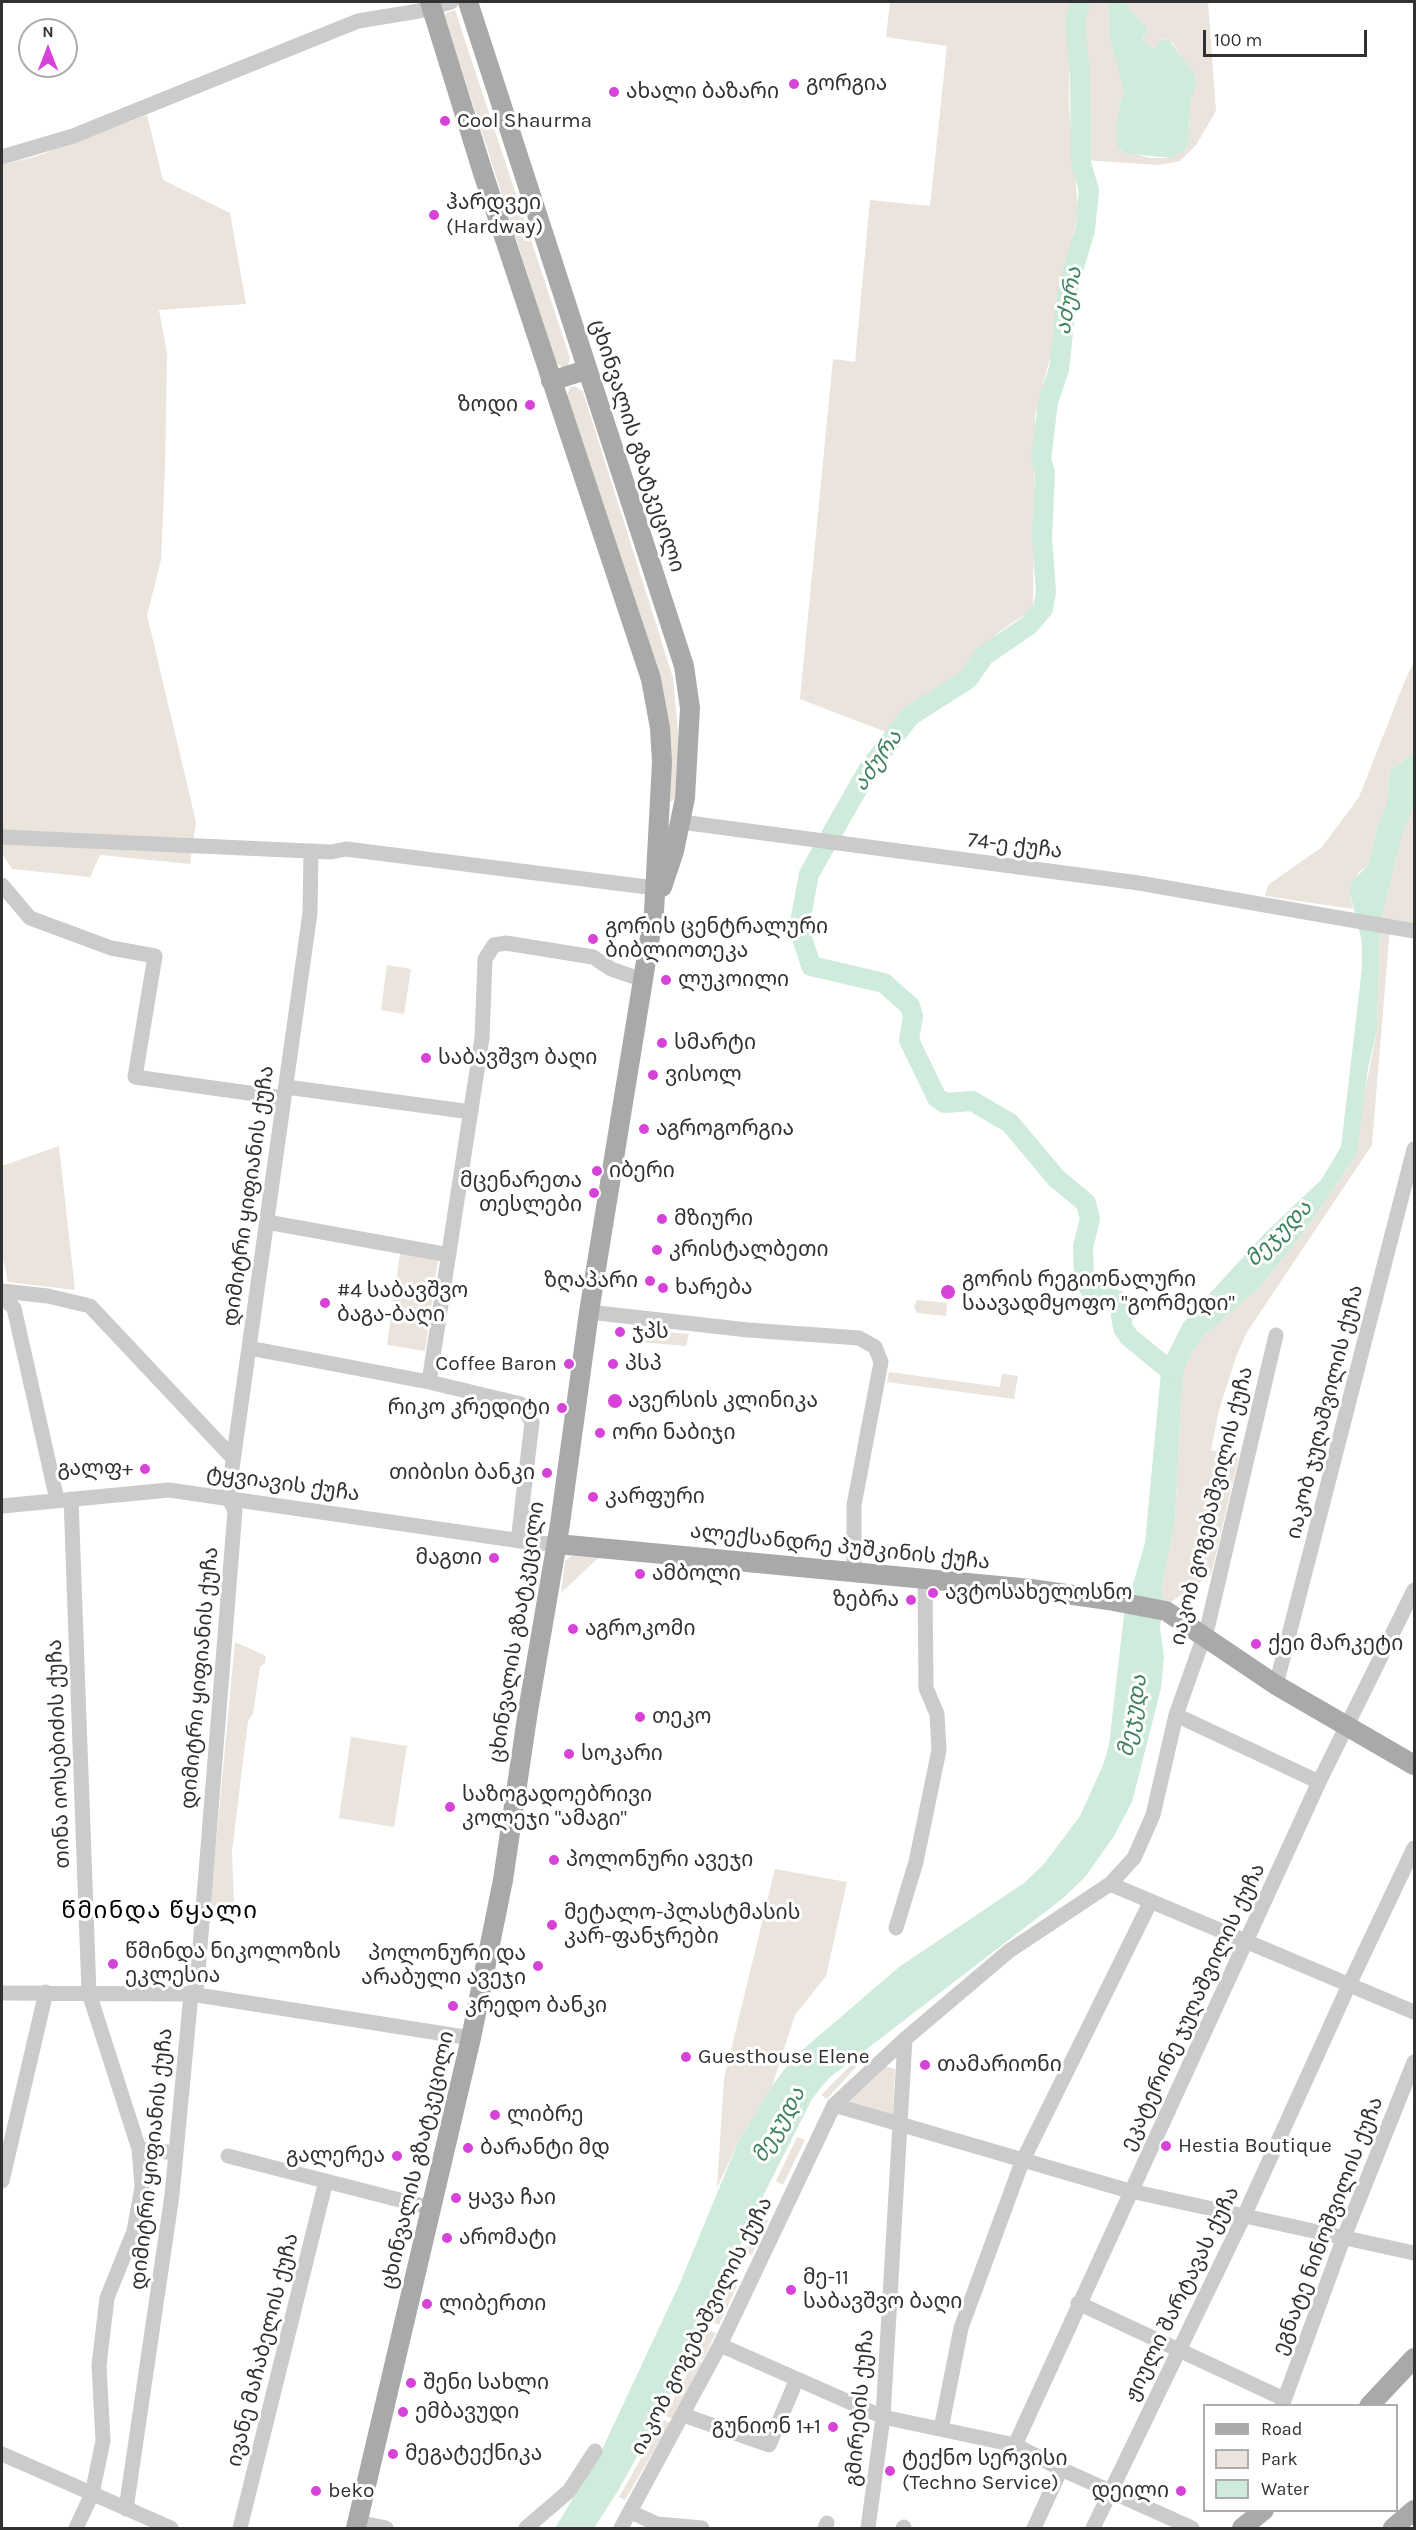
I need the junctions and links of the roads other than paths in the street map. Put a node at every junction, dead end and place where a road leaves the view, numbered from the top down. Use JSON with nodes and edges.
{"nodes":[{"id":1,"x":452,"y":2,"type":"edge"},
{"id":2,"x":468,"y":2,"type":"edge"},
{"id":3,"x":431,"y":5,"type":"edge"},
{"id":4,"x":2,"y":157,"type":"edge"},
{"id":5,"x":586,"y":370,"type":"junction"},
{"id":6,"x":551,"y":381,"type":"junction"},
{"id":7,"x":659,"y":814,"type":"junction"},
{"id":8,"x":681,"y":822,"type":"junction"},
{"id":9,"x":2,"y":837,"type":"edge"},
{"id":10,"x":311,"y":851,"type":"junction"},
{"id":11,"x":2,"y":885,"type":"edge"},
{"id":12,"x":655,"y":888,"type":"junction"},
{"id":13,"x":654,"y":912,"type":"junction"},
{"id":14,"x":1414,"y":931,"type":"edge"},
{"id":15,"x":643,"y":980,"type":"junction"},
{"id":16,"x":285,"y":1093,"type":"junction"},
{"id":17,"x":471,"y":1112,"type":"junction"},
{"id":18,"x":1414,"y":1149,"type":"edge"},
{"id":19,"x":267,"y":1222,"type":"junction"},
{"id":20,"x":449,"y":1255,"type":"junction"},
{"id":21,"x":2,"y":1291,"type":"edge"},
{"id":22,"x":2,"y":1297,"type":"edge"},
{"id":23,"x":588,"y":1312,"type":"junction"},
{"id":24,"x":1276,"y":1335,"type":"dead end"},
{"id":25,"x":249,"y":1348,"type":"junction"},
{"id":26,"x":429,"y":1382,"type":"junction"},
{"id":27,"x":232,"y":1456,"type":"junction"},
{"id":28,"x":228,"y":1497,"type":"junction"},
{"id":29,"x":64,"y":1500,"type":"junction"},
{"id":30,"x":2,"y":1506,"type":"edge"},
{"id":31,"x":518,"y":1541,"type":"junction"},
{"id":32,"x":557,"y":1544,"type":"junction"},
{"id":33,"x":854,"y":1573,"type":"junction"},
{"id":34,"x":925,"y":1581,"type":"junction"},
{"id":35,"x":1414,"y":1590,"type":"edge"},
{"id":36,"x":1205,"y":1636,"type":"junction"},
{"id":37,"x":1276,"y":1685,"type":"junction"},
{"id":38,"x":1176,"y":1715,"type":"junction"},
{"id":39,"x":1347,"y":1725,"type":"junction"},
{"id":40,"x":1414,"y":1765,"type":"edge"},
{"id":41,"x":1319,"y":1782,"type":"junction"},
{"id":42,"x":1414,"y":1848,"type":"edge"},
{"id":43,"x":1110,"y":1884,"type":"junction"},
{"id":44,"x":1151,"y":1902,"type":"junction"},
{"id":45,"x":896,"y":1928,"type":"dead end"},
{"id":46,"x":1247,"y":1941,"type":"junction"},
{"id":47,"x":1349,"y":1985,"type":"junction"},
{"id":48,"x":46,"y":1992,"type":"junction"},
{"id":49,"x":2,"y":1993,"type":"edge"},
{"id":50,"x":88,"y":1993,"type":"junction"},
{"id":51,"x":191,"y":1994,"type":"junction"},
{"id":52,"x":1414,"y":2012,"type":"edge"},
{"id":53,"x":471,"y":2038,"type":"junction"},
{"id":54,"x":905,"y":2039,"type":"junction"},
{"id":55,"x":1414,"y":2062,"type":"edge"},
{"id":56,"x":834,"y":2105,"type":"junction"},
{"id":57,"x":900,"y":2125,"type":"junction"},
{"id":58,"x":139,"y":2149,"type":"junction"},
{"id":59,"x":176,"y":2153,"type":"junction"},
{"id":60,"x":228,"y":2156,"type":"dead end"},
{"id":61,"x":1022,"y":2162,"type":"junction"},
{"id":62,"x":2,"y":2181,"type":"edge"},
{"id":63,"x":326,"y":2181,"type":"junction"},
{"id":64,"x":1131,"y":2191,"type":"junction"},
{"id":65,"x":431,"y":2208,"type":"junction"},
{"id":66,"x":1244,"y":2216,"type":"junction"},
{"id":67,"x":1344,"y":2237,"type":"junction"},
{"id":68,"x":1414,"y":2253,"type":"edge"},
{"id":69,"x":1078,"y":2303,"type":"junction"},
{"id":70,"x":720,"y":2345,"type":"junction"},
{"id":71,"x":1178,"y":2352,"type":"junction"},
{"id":72,"x":1414,"y":2358,"type":"edge"},
{"id":73,"x":797,"y":2379,"type":"junction"},
{"id":74,"x":1283,"y":2402,"type":"edge"},
{"id":75,"x":1371,"y":2404,"type":"edge"},
{"id":76,"x":683,"y":2415,"type":"junction"},
{"id":77,"x":883,"y":2417,"type":"junction"},
{"id":78,"x":941,"y":2429,"type":"junction"},
{"id":79,"x":1015,"y":2445,"type":"junction"},
{"id":80,"x":595,"y":2451,"type":"dead end"},
{"id":81,"x":2,"y":2454,"type":"edge"},
{"id":82,"x":1061,"y":2469,"type":"junction"},
{"id":83,"x":1110,"y":2491,"type":"junction"},
{"id":84,"x":92,"y":2494,"type":"junction"},
{"id":85,"x":126,"y":2509,"type":"junction"},
{"id":86,"x":1414,"y":2510,"type":"edge"},
{"id":87,"x":631,"y":2512,"type":"junction"},
{"id":88,"x":357,"y":2525,"type":"edge"},
{"id":89,"x":76,"y":2529,"type":"edge"},
{"id":90,"x":171,"y":2529,"type":"edge"},
{"id":91,"x":240,"y":2529,"type":"edge"},
{"id":92,"x":386,"y":2529,"type":"edge"},
{"id":93,"x":526,"y":2529,"type":"edge"},
{"id":94,"x":621,"y":2529,"type":"edge"},
{"id":95,"x":702,"y":2529,"type":"edge"},
{"id":96,"x":868,"y":2529,"type":"edge"},
{"id":97,"x":1034,"y":2529,"type":"edge"},
{"id":98,"x":1093,"y":2529,"type":"edge"},
{"id":99,"x":1192,"y":2529,"type":"edge"},
{"id":100,"x":1392,"y":2529,"type":"edge"}],
"edges":[{"from":1,"to":3,"type":"street"},
{"from":2,"to":5,"type":"main road","name":"ცხინვალის გზატკეცილი"},
{"from":3,"to":4,"type":"street"},
{"from":3,"to":6,"type":"main road","name":"ცხინვალის გზატკეცილი"},
{"from":5,"to":6,"type":"main road"},
{"from":5,"to":8,"type":"main road","name":"ცხინვალის გზატკეცილი"},
{"from":6,"to":7,"type":"main road","name":"ცხინვალის გზატკეცილი"},
{"from":7,"to":8,"type":"main road"},
{"from":7,"to":12,"type":"main road","name":"ცხინვალის გზატკეცილი"},
{"from":8,"to":13,"type":"main road","name":"ცხინვალის გზატკეცილი"},
{"from":8,"to":14,"type":"street","name":"74-ე ქუჩა"},
{"from":9,"to":10,"type":"street"},
{"from":10,"to":12,"type":"street"},
{"from":10,"to":16,"type":"street","name":"დიმიტრი ყიფიანის ქუჩა"},
{"from":11,"to":16,"type":"street"},
{"from":12,"to":13,"type":"main road","name":"ცხინვალის გზატკეცილი"},
{"from":13,"to":15,"type":"main road","name":"ცხინვალის გზატკეცილი"},
{"from":15,"to":17,"type":"street"},
{"from":15,"to":23,"type":"main road","name":"ცხინვალის გზატკეცილი"},
{"from":16,"to":17,"type":"street"},
{"from":16,"to":19,"type":"street","name":"დიმიტრი ყიფიანის ქუჩა"},
{"from":17,"to":20,"type":"street"},
{"from":18,"to":37,"type":"street","name":"იაკობ ჯუღაშვილის ქუჩა"},
{"from":19,"to":20,"type":"street"},
{"from":19,"to":25,"type":"street","name":"დიმიტრი ყიფიანის ქუჩა"},
{"from":20,"to":26,"type":"street"},
{"from":21,"to":27,"type":"street"},
{"from":22,"to":29,"type":"street","name":"თინა იოსებიძის ქუჩა"},
{"from":23,"to":32,"type":"main road","name":"ცხინვალის გზატკეცილი"},
{"from":23,"to":33,"type":"street"},
{"from":24,"to":36,"type":"street","name":"იაკობ გოგებაშვილის ქუჩა"},
{"from":25,"to":26,"type":"street"},
{"from":25,"to":27,"type":"street","name":"დიმიტრი ყიფიანის ქუჩა"},
{"from":26,"to":31,"type":"street"},
{"from":27,"to":28,"type":"street","name":"დიმიტრი ყიფიანის ქუჩა"},
{"from":28,"to":29,"type":"street","name":"ტყვიავის ქუჩა"},
{"from":28,"to":31,"type":"street","name":"ტყვიავის ქუჩა"},
{"from":28,"to":51,"type":"street","name":"დიმიტრი ყიფიანის ქუჩა"},
{"from":29,"to":30,"type":"street","name":"ტყვიავის ქუჩა"},
{"from":29,"to":50,"type":"street","name":"თინა იოსებიძის ქუჩა"},
{"from":31,"to":32,"type":"street","name":"ტყვიავის ქუჩა"},
{"from":32,"to":33,"type":"main road","name":"ალექსანდრე პუშკინის ქუჩა"},
{"from":32,"to":53,"type":"main road","name":"ცხინვალის გზატკეცილი"},
{"from":33,"to":34,"type":"main road","name":"ალექსანდრე პუშკინის ქუჩა"},
{"from":34,"to":36,"type":"main road","name":"ალექსანდრე პუშკინის ქუჩა"},
{"from":34,"to":45,"type":"street"},
{"from":35,"to":39,"type":"street","name":"ეკატერინე ჯუღაშვილის ქუჩა"},
{"from":36,"to":37,"type":"main road"},
{"from":36,"to":38,"type":"street","name":"იაკობ გოგებაშვილის ქუჩა"},
{"from":37,"to":39,"type":"main road"},
{"from":38,"to":41,"type":"street"},
{"from":38,"to":43,"type":"street","name":"იაკობ გოგებაშვილის ქუჩა"},
{"from":39,"to":40,"type":"main road"},
{"from":39,"to":41,"type":"street","name":"ეკატერინე ჯუღაშვილის ქუჩა"},
{"from":41,"to":46,"type":"street","name":"ეკატერინე ჯუღაშვილის ქუჩა"},
{"from":42,"to":47,"type":"street","name":"ჟიული შარტავას ქუჩა"},
{"from":43,"to":44,"type":"street"},
{"from":43,"to":54,"type":"street","name":"იაკობ გოგებაშვილის ქუჩა"},
{"from":44,"to":46,"type":"street"},
{"from":44,"to":61,"type":"street"},
{"from":46,"to":47,"type":"street"},
{"from":46,"to":64,"type":"street","name":"ეკატერინე ჯუღაშვილის ქუჩა"},
{"from":47,"to":52,"type":"street"},
{"from":47,"to":66,"type":"street","name":"ჟიული შარტავას ქუჩა"},
{"from":48,"to":49,"type":"street"},
{"from":48,"to":50,"type":"street"},
{"from":48,"to":62,"type":"street"},
{"from":50,"to":51,"type":"street"},
{"from":50,"to":58,"type":"street","name":"თინა იოსებიძის ქუჩა"},
{"from":51,"to":53,"type":"street"},
{"from":51,"to":59,"type":"street","name":"დიმიტრი ყიფიანის ქუჩა"},
{"from":53,"to":65,"type":"main road","name":"ცხინვალის გზატკეცილი"},
{"from":54,"to":56,"type":"street","name":"იაკობ გოგებაშვილის ქუჩა"},
{"from":54,"to":57,"type":"street","name":"გმირების ქუჩა"},
{"from":55,"to":67,"type":"street","name":"ეგნატე ნინოშვილის ქუჩა"},
{"from":56,"to":57,"type":"street"},
{"from":56,"to":70,"type":"street","name":"იაკობ გოგებაშვილის ქუჩა"},
{"from":57,"to":61,"type":"street"},
{"from":57,"to":77,"type":"street","name":"გმირების ქუჩა"},
{"from":58,"to":59,"type":"street"},
{"from":58,"to":84,"type":"street","name":"თინა იოსებიძის ქუჩა"},
{"from":59,"to":85,"type":"street","name":"დიმიტრი ყიფიანის ქუჩა"},
{"from":60,"to":63,"type":"street"},
{"from":61,"to":64,"type":"street"},
{"from":61,"to":78,"type":"street"},
{"from":63,"to":65,"type":"street"},
{"from":63,"to":91,"type":"street","name":"ივანე მაჩაბელის ქუჩა"},
{"from":64,"to":66,"type":"street"},
{"from":64,"to":69,"type":"street","name":"ეკატერინე ჯუღაშვილის ქუჩა"},
{"from":65,"to":88,"type":"main road","name":"ცხინვალის გზატკეცილი"},
{"from":66,"to":67,"type":"street"},
{"from":66,"to":71,"type":"street","name":"ჟიული შარტავას ქუჩა"},
{"from":67,"to":68,"type":"street"},
{"from":67,"to":74,"type":"street","name":"ეგნატე ნინოშვილის ქუჩა"},
{"from":69,"to":71,"type":"street"},
{"from":69,"to":79,"type":"street","name":"ეკატერინე ჯუღაშვილის ქუჩა"},
{"from":70,"to":73,"type":"street"},
{"from":70,"to":76,"type":"street","name":"იაკობ გოგებაშვილის ქუჩა"},
{"from":71,"to":74,"type":"street"},
{"from":71,"to":83,"type":"street","name":"ჟიული შარტავას ქუჩა"},
{"from":72,"to":75,"type":"main road"},
{"from":73,"to":76,"type":"street"},
{"from":73,"to":77,"type":"street"},
{"from":76,"to":87,"type":"street","name":"იაკობ გოგებაშვილის ქუჩა"},
{"from":77,"to":78,"type":"street"},
{"from":77,"to":96,"type":"street","name":"გმირების ქუჩა"},
{"from":78,"to":79,"type":"street"},
{"from":79,"to":82,"type":"street"},
{"from":80,"to":93,"type":"street"},
{"from":81,"to":84,"type":"street"},
{"from":82,"to":83,"type":"street"},
{"from":82,"to":97,"type":"street"},
{"from":83,"to":98,"type":"street","name":"ჟიული შარტავას ქუჩა"},
{"from":83,"to":99,"type":"street"},
{"from":84,"to":85,"type":"street"},
{"from":84,"to":89,"type":"street","name":"თინა იოსებიძის ქუჩა"},
{"from":85,"to":90,"type":"street"},
{"from":86,"to":100,"type":"main road"},
{"from":87,"to":94,"type":"street","name":"იაკობ გოგებაშვილის ქუჩა"},
{"from":87,"to":95,"type":"street"},
{"from":88,"to":92,"type":"street"}]}
